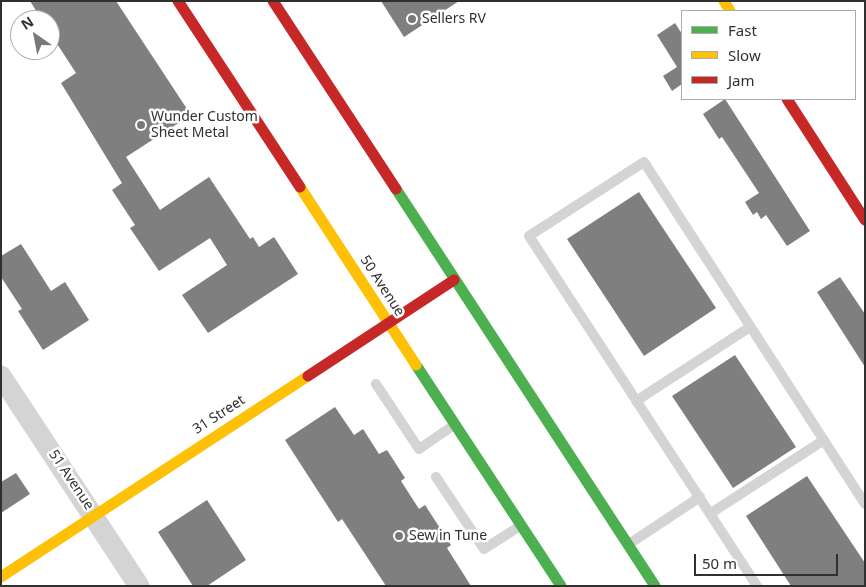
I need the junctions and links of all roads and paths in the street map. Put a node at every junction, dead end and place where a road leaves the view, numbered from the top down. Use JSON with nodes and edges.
{"nodes":[{"id":1,"x":178,"y":1,"type":"edge"},
{"id":2,"x":273,"y":1,"type":"edge"},
{"id":3,"x":788,"y":100,"type":"edge"},
{"id":4,"x":865,"y":220,"type":"edge"},
{"id":5,"x":454,"y":280,"type":"junction"},
{"id":6,"x":388,"y":322,"type":"junction"},
{"id":7,"x":750,"y":327,"type":"junction"},
{"id":8,"x":1,"y":376,"type":"edge"},
{"id":9,"x":376,"y":384,"type":"dead end"},
{"id":10,"x":636,"y":401,"type":"junction"},
{"id":11,"x":455,"y":425,"type":"junction"},
{"id":12,"x":824,"y":440,"type":"junction"},
{"id":13,"x":436,"y":477,"type":"dead end"},
{"id":14,"x":700,"y":497,"type":"junction"},
{"id":15,"x":865,"y":504,"type":"edge"},
{"id":16,"x":710,"y":514,"type":"junction"},
{"id":17,"x":94,"y":515,"type":"junction"},
{"id":18,"x":521,"y":525,"type":"junction"},
{"id":19,"x":628,"y":544,"type":"junction"},
{"id":20,"x":1,"y":577,"type":"edge"},
{"id":21,"x":139,"y":586,"type":"edge"},
{"id":22,"x":561,"y":586,"type":"edge"},
{"id":23,"x":655,"y":586,"type":"edge"},
{"id":24,"x":757,"y":586,"type":"edge"}],
"edges":[{"from":1,"to":6,"type":"street","name":"50 Avenue"},
{"from":2,"to":5,"type":"street"},
{"from":3,"to":4,"type":"street"},
{"from":5,"to":6,"type":"street","name":"31 Street"},
{"from":5,"to":19,"type":"street"},
{"from":6,"to":11,"type":"street","name":"50 Avenue"},
{"from":6,"to":17,"type":"street","name":"31 Street"},
{"from":7,"to":10,"type":"lane"},
{"from":7,"to":10,"type":"lane"},
{"from":7,"to":12,"type":"lane"},
{"from":8,"to":17,"type":"street","name":"51 Avenue"},
{"from":9,"to":11,"type":"lane"},
{"from":10,"to":14,"type":"lane"},
{"from":11,"to":18,"type":"street","name":"50 Avenue"},
{"from":12,"to":15,"type":"lane"},
{"from":12,"to":16,"type":"lane"},
{"from":13,"to":18,"type":"lane"},
{"from":14,"to":16,"type":"lane"},
{"from":14,"to":19,"type":"lane"},
{"from":16,"to":24,"type":"lane"},
{"from":17,"to":20,"type":"street","name":"31 Street"},
{"from":17,"to":21,"type":"street","name":"51 Avenue"},
{"from":18,"to":22,"type":"street","name":"50 Avenue"},
{"from":19,"to":23,"type":"street"}]}
